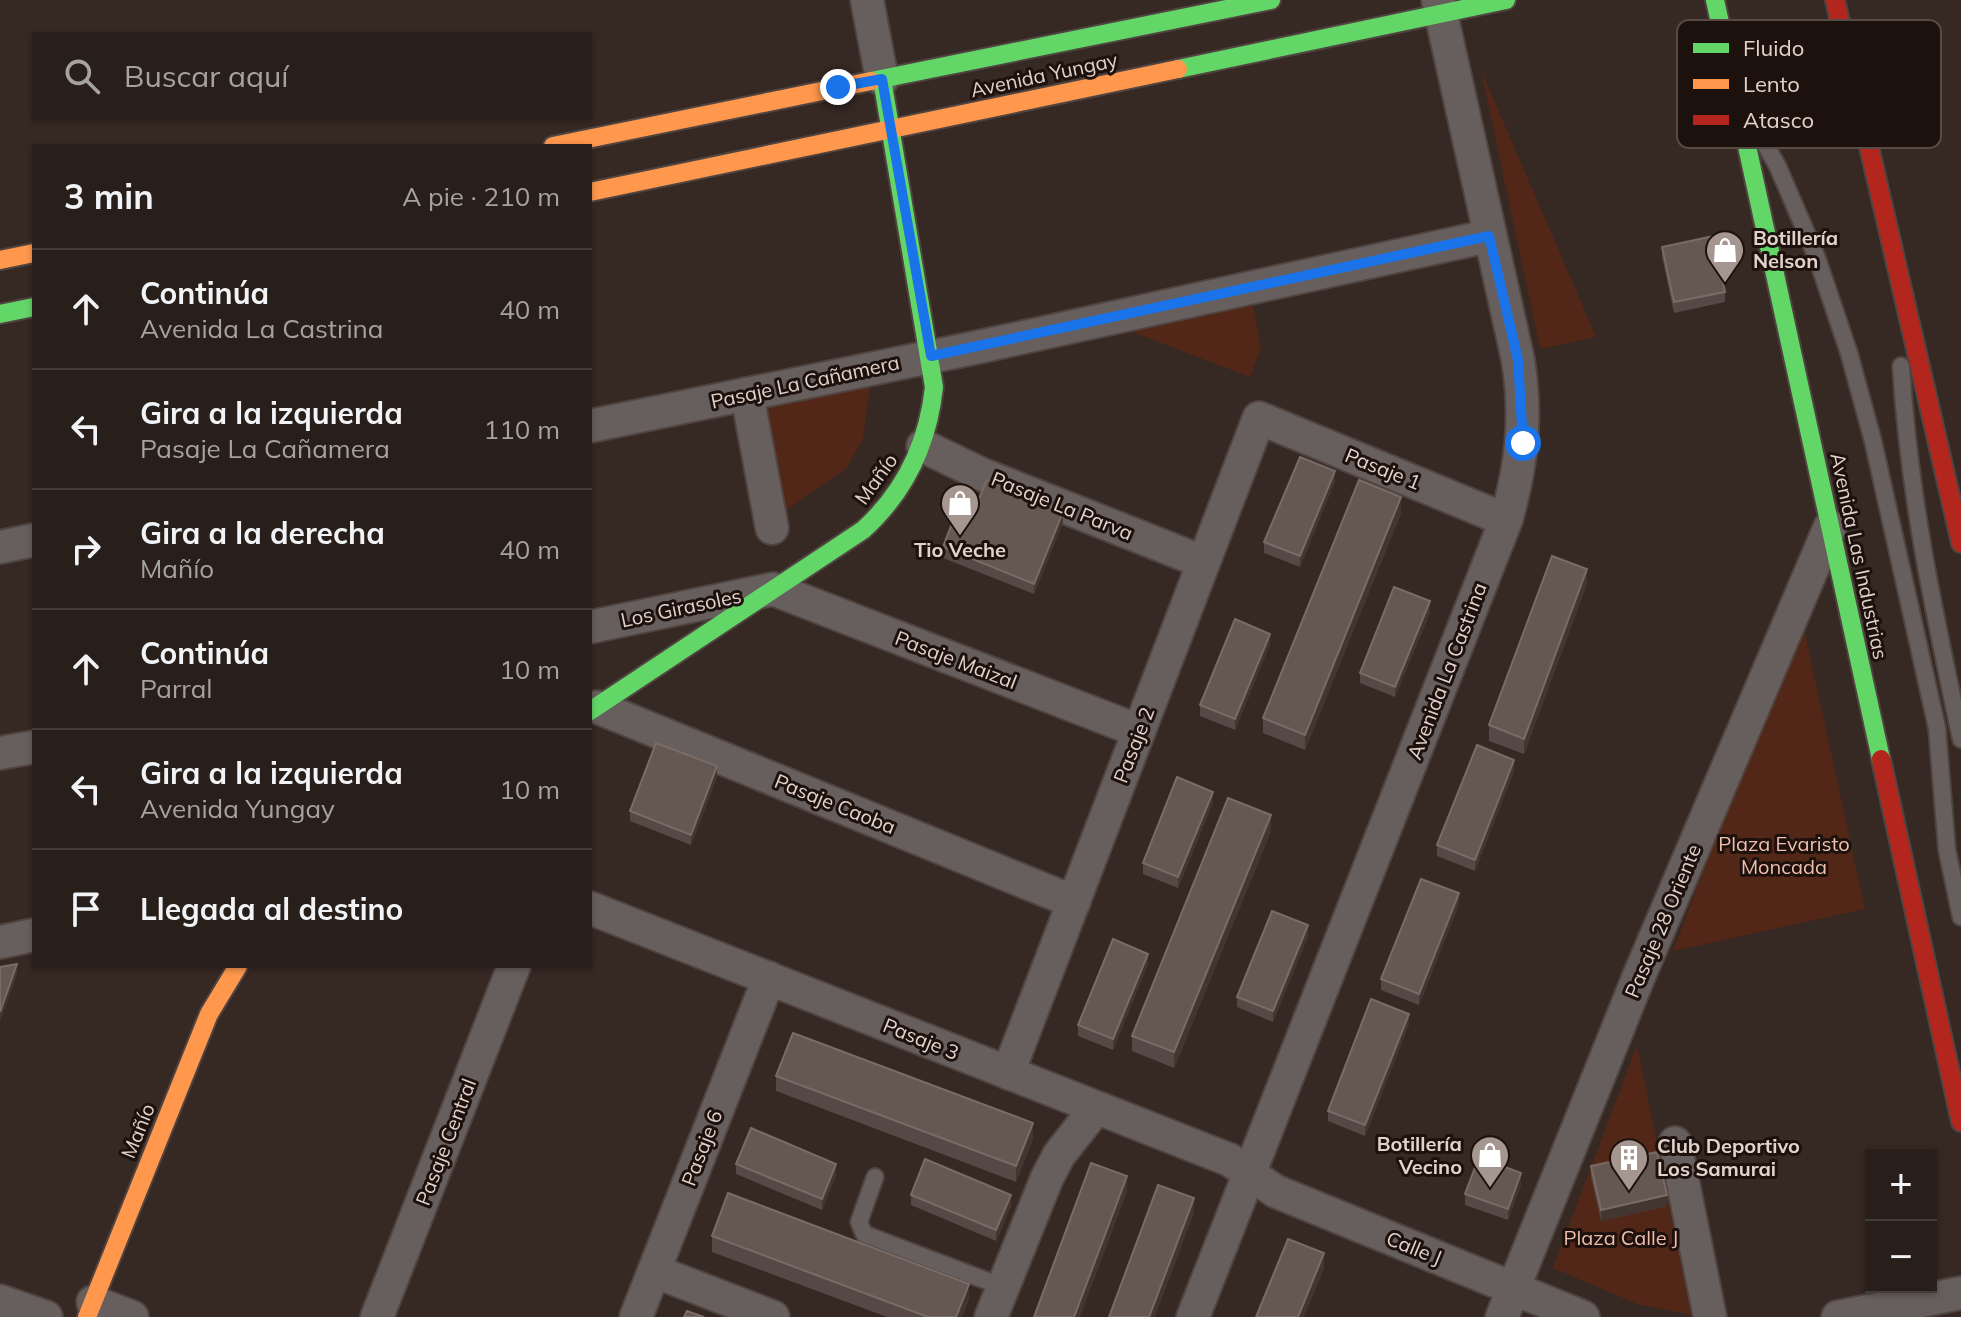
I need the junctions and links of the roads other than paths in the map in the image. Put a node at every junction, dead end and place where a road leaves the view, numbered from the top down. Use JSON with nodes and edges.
{"nodes":[{"id":1,"x":867,"y":0,"type":"edge"},
{"id":2,"x":1271,"y":0,"type":"edge"},
{"id":3,"x":1506,"y":0,"type":"edge"},
{"id":4,"x":1715,"y":0,"type":"edge"},
{"id":5,"x":1835,"y":0,"type":"edge"},
{"id":6,"x":1440,"y":7,"type":"edge"},
{"id":7,"x":1719,"y":20,"type":"edge"},
{"id":8,"x":1840,"y":20,"type":"edge"},
{"id":9,"x":882,"y":79,"type":"junction"},
{"id":10,"x":891,"y":130,"type":"junction"},
{"id":11,"x":563,"y":144,"type":"edge"},
{"id":12,"x":1748,"y":148,"type":"edge"},
{"id":13,"x":1767,"y":148,"type":"edge"},
{"id":14,"x":1870,"y":148,"type":"edge"},
{"id":15,"x":592,"y":192,"type":"edge"},
{"id":16,"x":1489,"y":236,"type":"junction"},
{"id":17,"x":32,"y":253,"type":"edge"},
{"id":18,"x":0,"y":260,"type":"edge"},
{"id":19,"x":1901,"y":282,"type":"junction"},
{"id":20,"x":32,"y":307,"type":"edge"},
{"id":21,"x":0,"y":314,"type":"edge"},
{"id":22,"x":931,"y":356,"type":"junction"},
{"id":23,"x":747,"y":394,"type":"junction"},
{"id":24,"x":1259,"y":418,"type":"joint"},
{"id":25,"x":592,"y":426,"type":"edge"},
{"id":26,"x":923,"y":446,"type":"junction"},
{"id":27,"x":1506,"y":520,"type":"junction"},
{"id":28,"x":1830,"y":527,"type":"junction"},
{"id":29,"x":772,"y":528,"type":"dead end"},
{"id":30,"x":32,"y":540,"type":"edge"},
{"id":31,"x":1961,"y":543,"type":"edge"},
{"id":32,"x":0,"y":547,"type":"edge"},
{"id":33,"x":1203,"y":562,"type":"junction"},
{"id":34,"x":773,"y":589,"type":"junction"},
{"id":35,"x":592,"y":627,"type":"edge"},
{"id":36,"x":593,"y":709,"type":"edge"},
{"id":37,"x":1139,"y":731,"type":"junction"},
{"id":38,"x":1961,"y":739,"type":"edge"},
{"id":39,"x":32,"y":747,"type":"edge"},
{"id":40,"x":0,"y":753,"type":"edge"},
{"id":41,"x":1074,"y":902,"type":"junction"},
{"id":42,"x":592,"y":909,"type":"edge"},
{"id":43,"x":1961,"y":917,"type":"edge"},
{"id":44,"x":32,"y":935,"type":"edge"},
{"id":45,"x":0,"y":942,"type":"edge"},
{"id":46,"x":237,"y":968,"type":"edge"},
{"id":47,"x":513,"y":968,"type":"edge"},
{"id":48,"x":769,"y":978,"type":"junction"},
{"id":49,"x":1008,"y":1073,"type":"junction"},
{"id":50,"x":1096,"y":1108,"type":"junction"},
{"id":51,"x":1961,"y":1122,"type":"edge"},
{"id":52,"x":1675,"y":1143,"type":"dead end"},
{"id":53,"x":1249,"y":1174,"type":"junction"},
{"id":54,"x":875,"y":1177,"type":"dead end"},
{"id":55,"x":654,"y":1271,"type":"junction"},
{"id":56,"x":1003,"y":1287,"type":"junction"},
{"id":57,"x":1961,"y":1293,"type":"edge"},
{"id":58,"x":0,"y":1301,"type":"edge"},
{"id":59,"x":1508,"y":1303,"type":"edge"},
{"id":60,"x":90,"y":1309,"type":"edge"},
{"id":61,"x":46,"y":1317,"type":"edge"},
{"id":62,"x":132,"y":1317,"type":"edge"},
{"id":63,"x":377,"y":1317,"type":"edge"},
{"id":64,"x":636,"y":1317,"type":"edge"},
{"id":65,"x":773,"y":1317,"type":"edge"},
{"id":66,"x":991,"y":1317,"type":"edge"},
{"id":67,"x":1193,"y":1317,"type":"edge"},
{"id":68,"x":1583,"y":1317,"type":"edge"},
{"id":69,"x":1710,"y":1317,"type":"edge"},
{"id":70,"x":1838,"y":1317,"type":"edge"}],
"edges":[{"from":1,"to":9,"type":"street"},
{"from":2,"to":9,"type":"main road","name":"Avenida Yungay"},
{"from":3,"to":6,"type":"main road","name":"Avenida Yungay"},
{"from":4,"to":7,"type":"main road","name":"Avenida Las Industrias"},
{"from":5,"to":8,"type":"main road"},
{"from":6,"to":10,"type":"main road","name":"Avenida Yungay"},
{"from":6,"to":16,"type":"street","name":"Avenida La Castrina"},
{"from":9,"to":10,"type":"main road","name":"Mañío"},
{"from":9,"to":11,"type":"main road","name":"Avenida Yungay"},
{"from":10,"to":15,"type":"main road","name":"Avenida Yungay"},
{"from":10,"to":22,"type":"main road","name":"Mañío"},
{"from":12,"to":28,"type":"main road","name":"Avenida Las Industrias"},
{"from":13,"to":43,"type":"lane"},
{"from":14,"to":19,"type":"main road"},
{"from":16,"to":22,"type":"street","name":"Pasaje La Cañamera"},
{"from":16,"to":27,"type":"street","name":"Avenida La Castrina"},
{"from":17,"to":18,"type":"main road"},
{"from":19,"to":31,"type":"main road"},
{"from":19,"to":38,"type":"lane"},
{"from":20,"to":21,"type":"main road"},
{"from":22,"to":23,"type":"street","name":"Pasaje La Cañamera"},
{"from":22,"to":26,"type":"main road","name":"Mañío"},
{"from":23,"to":25,"type":"street","name":"Pasaje La Cañamera"},
{"from":23,"to":29,"type":"street"},
{"from":24,"to":27,"type":"street","name":"Pasaje 1"},
{"from":24,"to":33,"type":"street","name":"Pasaje 2"},
{"from":26,"to":33,"type":"street","name":"Pasaje La Parva"},
{"from":26,"to":34,"type":"main road","name":"Mañío"},
{"from":27,"to":53,"type":"street","name":"Avenida La Castrina"},
{"from":28,"to":51,"type":"main road","name":"Avenida Las Industrias"},
{"from":28,"to":59,"type":"street","name":"Pasaje 28 Oriente"},
{"from":30,"to":32,"type":"street"},
{"from":33,"to":37,"type":"street","name":"Pasaje 2"},
{"from":34,"to":35,"type":"street","name":"Los Girasoles"},
{"from":34,"to":36,"type":"main road","name":"Mañío"},
{"from":34,"to":37,"type":"street","name":"Pasaje Maizal"},
{"from":36,"to":41,"type":"street","name":"Pasaje Caoba"},
{"from":37,"to":41,"type":"street","name":"Pasaje 2"},
{"from":39,"to":40,"type":"street"},
{"from":41,"to":49,"type":"street","name":"Pasaje 2"},
{"from":42,"to":48,"type":"street","name":"Pasaje 3"},
{"from":44,"to":45,"type":"street"},
{"from":46,"to":60,"type":"main road","name":"Mañío"},
{"from":47,"to":63,"type":"street","name":"Pasaje Central"},
{"from":48,"to":49,"type":"street","name":"Pasaje 3"},
{"from":48,"to":55,"type":"street","name":"Pasaje 6"},
{"from":49,"to":50,"type":"street","name":"Pasaje 3"},
{"from":50,"to":53,"type":"street","name":"Pasaje 3"},
{"from":50,"to":56,"type":"street"},
{"from":52,"to":69,"type":"street"},
{"from":53,"to":59,"type":"street","name":"Calle J"},
{"from":53,"to":67,"type":"street","name":"Avenida La Castrina"},
{"from":54,"to":56,"type":"lane"},
{"from":55,"to":64,"type":"street","name":"Pasaje 6"},
{"from":55,"to":65,"type":"street"},
{"from":56,"to":66,"type":"street"},
{"from":57,"to":70,"type":"street"},
{"from":58,"to":61,"type":"street"},
{"from":59,"to":68,"type":"street","name":"Calle J"},
{"from":60,"to":62,"type":"street"}]}
